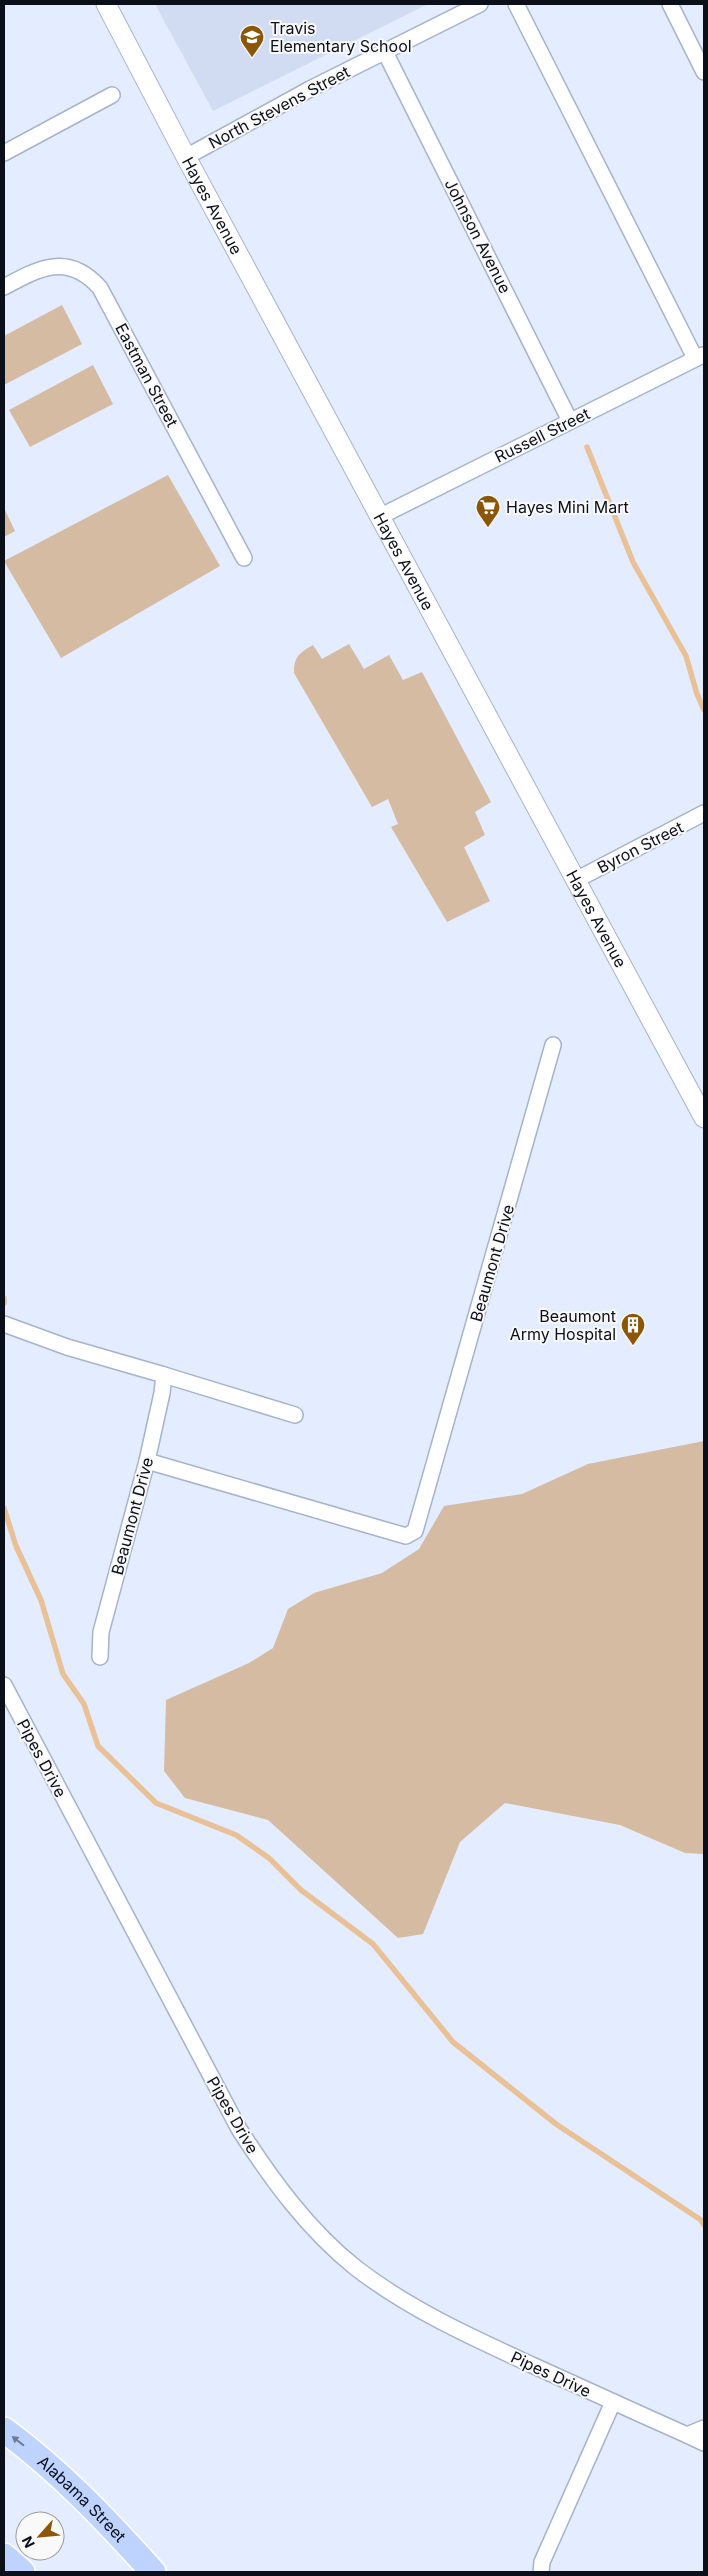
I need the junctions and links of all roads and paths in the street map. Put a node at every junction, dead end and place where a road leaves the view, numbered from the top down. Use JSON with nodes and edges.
{"nodes":[{"id":1,"x":106,"y":4,"type":"edge"},
{"id":2,"x":480,"y":4,"type":"edge"},
{"id":3,"x":516,"y":4,"type":"edge"},
{"id":4,"x":670,"y":4,"type":"edge"},
{"id":5,"x":385,"y":52,"type":"junction"},
{"id":6,"x":704,"y":72,"type":"edge"},
{"id":7,"x":112,"y":95,"type":"dead end"},
{"id":8,"x":4,"y":153,"type":"edge"},
{"id":9,"x":186,"y":157,"type":"junction"},
{"id":10,"x":4,"y":287,"type":"edge"},
{"id":11,"x":700,"y":356,"type":"edge"},
{"id":12,"x":570,"y":421,"type":"junction"},
{"id":13,"x":381,"y":516,"type":"junction"},
{"id":14,"x":244,"y":558,"type":"dead end"},
{"id":15,"x":704,"y":813,"type":"edge"},
{"id":16,"x":576,"y":880,"type":"junction"},
{"id":17,"x":553,"y":1045,"type":"dead end"},
{"id":18,"x":704,"y":1118,"type":"edge"},
{"id":19,"x":4,"y":1324,"type":"edge"},
{"id":20,"x":164,"y":1375,"type":"junction"},
{"id":21,"x":294,"y":1415,"type":"dead end"},
{"id":22,"x":147,"y":1461,"type":"junction"},
{"id":23,"x":100,"y":1657,"type":"dead end"},
{"id":24,"x":4,"y":1684,"type":"edge"},
{"id":25,"x":612,"y":2402,"type":"junction"},
{"id":26,"x":4,"y":2430,"type":"edge"},
{"id":27,"x":700,"y":2431,"type":"edge"},
{"id":28,"x":4,"y":2556,"type":"edge"},
{"id":29,"x":22,"y":2572,"type":"edge"},
{"id":30,"x":153,"y":2572,"type":"edge"},
{"id":31,"x":541,"y":2572,"type":"edge"}],
"edges":[{"from":1,"to":9,"type":"street","name":"Hayes Avenue"},
{"from":2,"to":5,"type":"street","name":"North Stevens Street"},
{"from":3,"to":11,"type":"street"},
{"from":4,"to":6,"type":"street"},
{"from":5,"to":9,"type":"street","name":"North Stevens Street"},
{"from":5,"to":12,"type":"street","name":"Johnson Avenue"},
{"from":7,"to":8,"type":"street"},
{"from":9,"to":13,"type":"street","name":"Hayes Avenue"},
{"from":10,"to":14,"type":"street","name":"Eastman Street"},
{"from":11,"to":12,"type":"street","name":"Russell Street"},
{"from":12,"to":13,"type":"street","name":"Russell Street"},
{"from":13,"to":16,"type":"street","name":"Hayes Avenue"},
{"from":15,"to":16,"type":"street","name":"Byron Street"},
{"from":16,"to":18,"type":"street","name":"Hayes Avenue"},
{"from":17,"to":22,"type":"street","name":"Beaumont Drive"},
{"from":19,"to":20,"type":"street"},
{"from":20,"to":21,"type":"street"},
{"from":20,"to":22,"type":"street","name":"Beaumont Drive"},
{"from":22,"to":23,"type":"street","name":"Beaumont Drive"},
{"from":24,"to":25,"type":"street","name":"Pipes Drive"},
{"from":25,"to":27,"type":"street","name":"Pipes Drive"},
{"from":25,"to":31,"type":"street"},
{"from":30,"to":26,"type":"main road","name":"Alabama Street","one_way":true},
{"from":28,"to":29,"type":"main road"}]}
